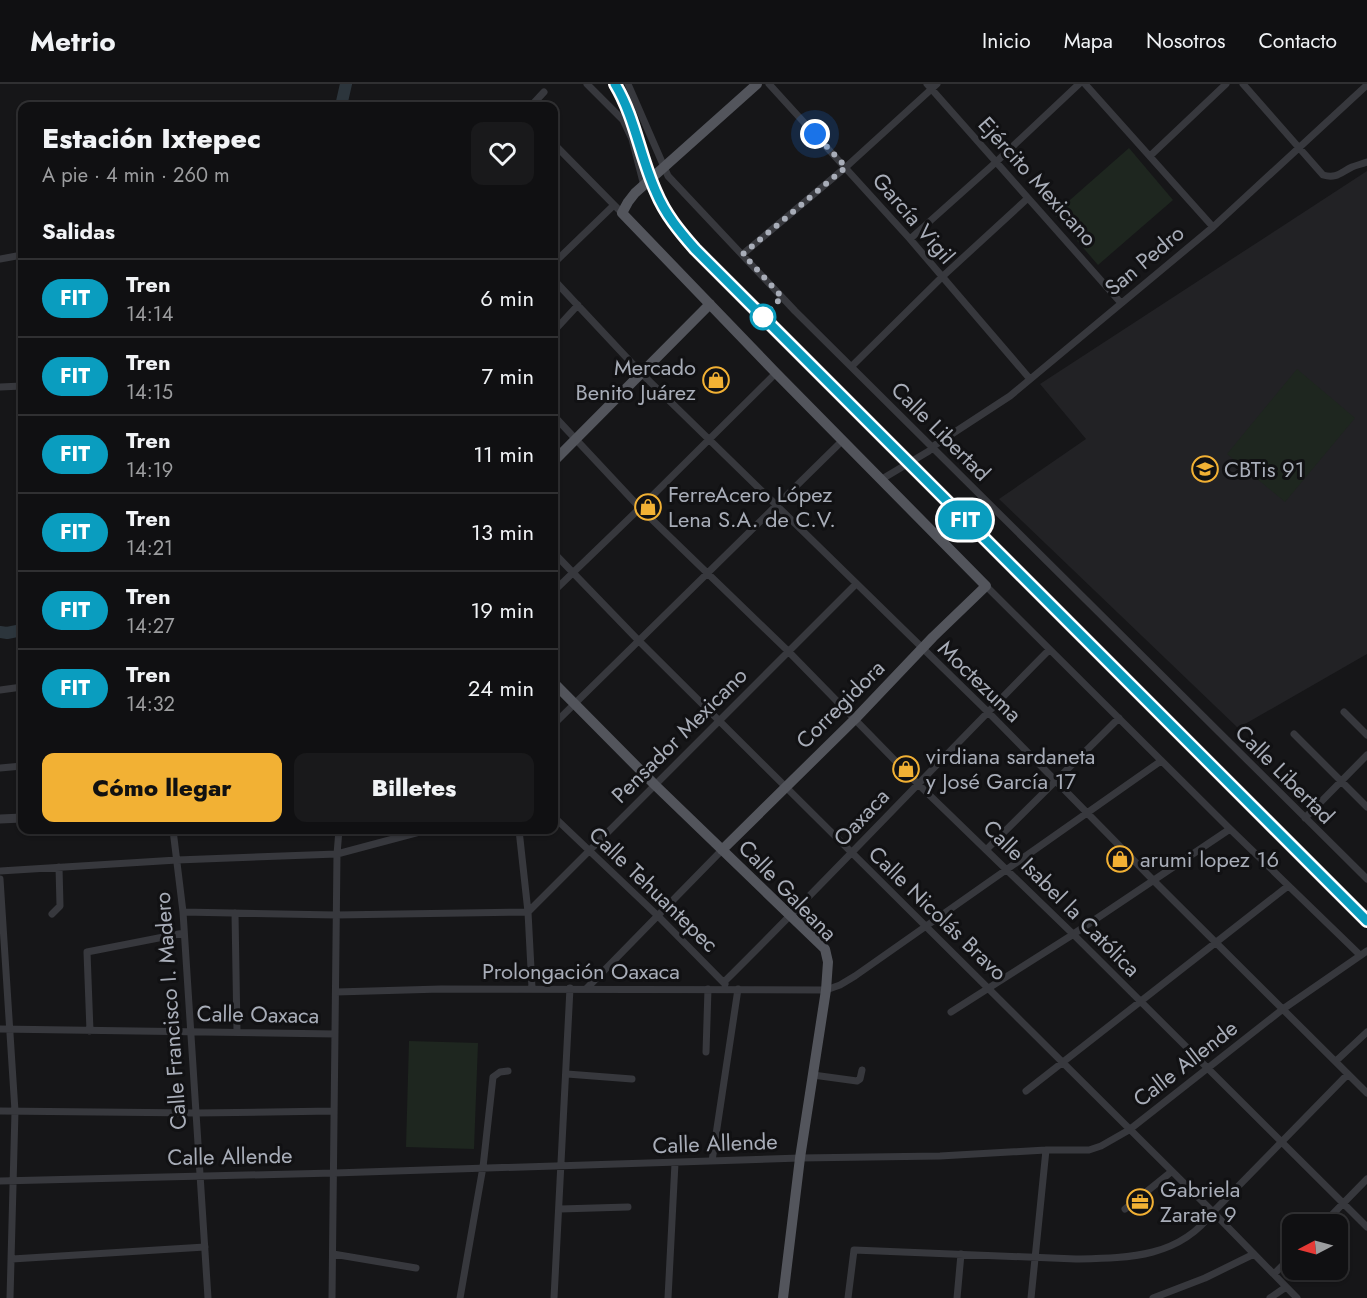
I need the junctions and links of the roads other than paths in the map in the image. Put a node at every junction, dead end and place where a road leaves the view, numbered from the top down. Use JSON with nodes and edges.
{"nodes":[{"id":1,"x":587,"y":84,"type":"edge"},
{"id":2,"x":628,"y":84,"type":"edge"},
{"id":3,"x":757,"y":84,"type":"edge"},
{"id":4,"x":769,"y":84,"type":"edge"},
{"id":5,"x":1079,"y":84,"type":"edge"},
{"id":6,"x":1085,"y":84,"type":"edge"},
{"id":7,"x":1226,"y":84,"type":"edge"},
{"id":8,"x":1243,"y":84,"type":"edge"},
{"id":9,"x":1367,"y":85,"type":"edge"},
{"id":10,"x":932,"y":86,"type":"edge"},
{"id":11,"x":544,"y":92,"type":"dead end"},
{"id":12,"x":535,"y":102,"type":"edge"},
{"id":13,"x":1299,"y":146,"type":"junction"},
{"id":14,"x":558,"y":148,"type":"edge"},
{"id":15,"x":1150,"y":156,"type":"junction"},
{"id":16,"x":1367,"y":162,"type":"edge"},
{"id":17,"x":996,"y":163,"type":"junction"},
{"id":18,"x":846,"y":167,"type":"junction"},
{"id":19,"x":664,"y":169,"type":"junction"},
{"id":20,"x":644,"y":186,"type":"junction"},
{"id":21,"x":1029,"y":198,"type":"junction"},
{"id":22,"x":614,"y":205,"type":"junction"},
{"id":23,"x":622,"y":213,"type":"junction"},
{"id":24,"x":1213,"y":227,"type":"junction"},
{"id":25,"x":910,"y":239,"type":"junction"},
{"id":26,"x":558,"y":254,"type":"edge"},
{"id":27,"x":743,"y":254,"type":"junction"},
{"id":28,"x":18,"y":256,"type":"edge"},
{"id":29,"x":0,"y":259,"type":"edge"},
{"id":30,"x":942,"y":277,"type":"junction"},
{"id":31,"x":558,"y":284,"type":"edge"},
{"id":32,"x":1121,"y":303,"type":"junction"},
{"id":33,"x":710,"y":304,"type":"junction"},
{"id":34,"x":578,"y":305,"type":"junction"},
{"id":35,"x":558,"y":327,"type":"edge"},
{"id":36,"x":852,"y":366,"type":"junction"},
{"id":37,"x":776,"y":373,"type":"junction"},
{"id":38,"x":642,"y":374,"type":"junction"},
{"id":39,"x":1030,"y":379,"type":"junction"},
{"id":40,"x":18,"y":386,"type":"edge"},
{"id":41,"x":0,"y":387,"type":"edge"},
{"id":42,"x":558,"y":420,"type":"edge"},
{"id":43,"x":575,"y":439,"type":"junction"},
{"id":44,"x":708,"y":439,"type":"junction"},
{"id":45,"x":843,"y":440,"type":"junction"},
{"id":46,"x":932,"y":447,"type":"junction"},
{"id":47,"x":558,"y":457,"type":"edge"},
{"id":48,"x":882,"y":479,"type":"junction"},
{"id":49,"x":777,"y":507,"type":"junction"},
{"id":50,"x":640,"y":508,"type":"junction"},
{"id":51,"x":558,"y":558,"type":"edge"},
{"id":52,"x":572,"y":574,"type":"junction"},
{"id":53,"x":706,"y":574,"type":"junction"},
{"id":54,"x":856,"y":584,"type":"junction"},
{"id":55,"x":986,"y":586,"type":"junction"},
{"id":56,"x":558,"y":587,"type":"edge"},
{"id":57,"x":638,"y":640,"type":"junction"},
{"id":58,"x":921,"y":649,"type":"junction"},
{"id":59,"x":788,"y":651,"type":"junction"},
{"id":60,"x":1049,"y":651,"type":"junction"},
{"id":61,"x":558,"y":687,"type":"edge"},
{"id":62,"x":18,"y":688,"type":"edge"},
{"id":63,"x":0,"y":690,"type":"edge"},
{"id":64,"x":574,"y":703,"type":"junction"},
{"id":65,"x":988,"y":712,"type":"junction"},
{"id":66,"x":1344,"y":712,"type":"dead end"},
{"id":67,"x":1119,"y":718,"type":"junction"},
{"id":68,"x":855,"y":719,"type":"junction"},
{"id":69,"x":558,"y":720,"type":"edge"},
{"id":70,"x":720,"y":720,"type":"junction"},
{"id":71,"x":1294,"y":734,"type":"dead end"},
{"id":72,"x":1367,"y":735,"type":"edge"},
{"id":73,"x":1367,"y":755,"type":"edge"},
{"id":74,"x":1161,"y":760,"type":"junction"},
{"id":75,"x":18,"y":766,"type":"edge"},
{"id":76,"x":0,"y":768,"type":"edge"},
{"id":77,"x":1055,"y":780,"type":"junction"},
{"id":78,"x":1341,"y":781,"type":"junction"},
{"id":79,"x":917,"y":783,"type":"junction"},
{"id":80,"x":655,"y":785,"type":"junction"},
{"id":81,"x":786,"y":786,"type":"junction"},
{"id":82,"x":1367,"y":807,"type":"edge"},
{"id":83,"x":1088,"y":812,"type":"junction"},
{"id":84,"x":18,"y":818,"type":"edge"},
{"id":85,"x":1305,"y":818,"type":"junction"},
{"id":86,"x":0,"y":819,"type":"edge"},
{"id":87,"x":558,"y":821,"type":"edge"},
{"id":88,"x":1230,"y":829,"type":"junction"},
{"id":89,"x":174,"y":834,"type":"edge"},
{"id":90,"x":339,"y":834,"type":"edge"},
{"id":91,"x":412,"y":834,"type":"edge"},
{"id":92,"x":519,"y":834,"type":"edge"},
{"id":93,"x":987,"y":849,"type":"junction"},
{"id":94,"x":722,"y":850,"type":"junction"},
{"id":95,"x":589,"y":852,"type":"junction"},
{"id":96,"x":337,"y":854,"type":"junction"},
{"id":97,"x":852,"y":854,"type":"junction"},
{"id":98,"x":177,"y":860,"type":"junction"},
{"id":99,"x":59,"y":867,"type":"junction"},
{"id":100,"x":1007,"y":870,"type":"junction"},
{"id":101,"x":0,"y":872,"type":"edge"},
{"id":102,"x":0,"y":879,"type":"edge"},
{"id":103,"x":1367,"y":879,"type":"edge"},
{"id":104,"x":1154,"y":881,"type":"junction"},
{"id":105,"x":1288,"y":886,"type":"junction"},
{"id":106,"x":183,"y":912,"type":"junction"},
{"id":107,"x":528,"y":912,"type":"junction"},
{"id":108,"x":235,"y":913,"type":"junction"},
{"id":109,"x":52,"y":915,"type":"dead end"},
{"id":110,"x":336,"y":915,"type":"junction"},
{"id":111,"x":658,"y":916,"type":"junction"},
{"id":112,"x":2,"y":917,"type":"edge"},
{"id":113,"x":790,"y":917,"type":"junction"},
{"id":114,"x":927,"y":925,"type":"junction"},
{"id":115,"x":184,"y":933,"type":"junction"},
{"id":116,"x":1073,"y":934,"type":"junction"},
{"id":117,"x":1217,"y":943,"type":"junction"},
{"id":118,"x":1364,"y":953,"type":"edge"},
{"id":119,"x":725,"y":986,"type":"junction"},
{"id":120,"x":532,"y":988,"type":"junction"},
{"id":121,"x":570,"y":988,"type":"junction"},
{"id":122,"x":587,"y":988,"type":"junction"},
{"id":123,"x":988,"y":988,"type":"junction"},
{"id":124,"x":708,"y":989,"type":"junction"},
{"id":125,"x":738,"y":989,"type":"junction"},
{"id":126,"x":826,"y":990,"type":"junction"},
{"id":127,"x":336,"y":992,"type":"junction"},
{"id":128,"x":1141,"y":1002,"type":"junction"},
{"id":129,"x":1283,"y":1009,"type":"junction"},
{"id":130,"x":951,"y":1012,"type":"dead end"},
{"id":131,"x":0,"y":1029,"type":"edge"},
{"id":132,"x":10,"y":1029,"type":"junction"},
{"id":133,"x":90,"y":1030,"type":"junction"},
{"id":134,"x":191,"y":1031,"type":"junction"},
{"id":135,"x":237,"y":1032,"type":"junction"},
{"id":136,"x":1367,"y":1032,"type":"edge"},
{"id":137,"x":335,"y":1034,"type":"junction"},
{"id":138,"x":706,"y":1052,"type":"dead end"},
{"id":139,"x":1063,"y":1061,"type":"junction"},
{"id":140,"x":1336,"y":1061,"type":"junction"},
{"id":141,"x":1208,"y":1068,"type":"junction"},
{"id":142,"x":862,"y":1070,"type":"dead end"},
{"id":143,"x":508,"y":1071,"type":"dead end"},
{"id":144,"x":567,"y":1074,"type":"junction"},
{"id":145,"x":1348,"y":1074,"type":"junction"},
{"id":146,"x":813,"y":1075,"type":"junction"},
{"id":147,"x":632,"y":1079,"type":"dead end"},
{"id":148,"x":1026,"y":1091,"type":"dead end"},
{"id":149,"x":1367,"y":1093,"type":"edge"},
{"id":150,"x":0,"y":1111,"type":"edge"},
{"id":151,"x":334,"y":1111,"type":"junction"},
{"id":152,"x":15,"y":1112,"type":"junction"},
{"id":153,"x":196,"y":1113,"type":"junction"},
{"id":154,"x":1130,"y":1130,"type":"junction"},
{"id":155,"x":1282,"y":1141,"type":"junction"},
{"id":156,"x":1046,"y":1150,"type":"junction"},
{"id":157,"x":800,"y":1158,"type":"junction"},
{"id":158,"x":712,"y":1161,"type":"junction"},
{"id":159,"x":675,"y":1162,"type":"junction"},
{"id":160,"x":562,"y":1165,"type":"junction"},
{"id":161,"x":483,"y":1167,"type":"junction"},
{"id":162,"x":1171,"y":1172,"type":"junction"},
{"id":163,"x":334,"y":1173,"type":"junction"},
{"id":164,"x":199,"y":1174,"type":"junction"},
{"id":165,"x":1367,"y":1179,"type":"edge"},
{"id":166,"x":14,"y":1180,"type":"junction"},
{"id":167,"x":0,"y":1181,"type":"edge"},
{"id":168,"x":1343,"y":1203,"type":"junction"},
{"id":169,"x":628,"y":1207,"type":"dead end"},
{"id":170,"x":560,"y":1209,"type":"junction"},
{"id":171,"x":1125,"y":1209,"type":"dead end"},
{"id":172,"x":1213,"y":1212,"type":"junction"},
{"id":173,"x":1333,"y":1214,"type":"edge"},
{"id":174,"x":1367,"y":1227,"type":"edge"},
{"id":175,"x":205,"y":1247,"type":"junction"},
{"id":176,"x":333,"y":1254,"type":"junction"},
{"id":177,"x":961,"y":1254,"type":"junction"},
{"id":178,"x":1254,"y":1254,"type":"junction"},
{"id":179,"x":12,"y":1258,"type":"junction"},
{"id":180,"x":1036,"y":1258,"type":"junction"},
{"id":181,"x":1282,"y":1266,"type":"edge"},
{"id":182,"x":416,"y":1268,"type":"dead end"},
{"id":183,"x":1274,"y":1274,"type":"junction"},
{"id":184,"x":1286,"y":1287,"type":"junction"},
{"id":185,"x":10,"y":1298,"type":"edge"},
{"id":186,"x":208,"y":1298,"type":"edge"},
{"id":187,"x":332,"y":1298,"type":"edge"},
{"id":188,"x":460,"y":1298,"type":"edge"},
{"id":189,"x":554,"y":1298,"type":"edge"},
{"id":190,"x":668,"y":1298,"type":"edge"},
{"id":191,"x":783,"y":1298,"type":"edge"},
{"id":192,"x":848,"y":1298,"type":"edge"},
{"id":193,"x":957,"y":1298,"type":"edge"},
{"id":194,"x":1031,"y":1298,"type":"edge"},
{"id":195,"x":1153,"y":1298,"type":"edge"},
{"id":196,"x":1270,"y":1298,"type":"edge"},
{"id":197,"x":1297,"y":1298,"type":"edge"}],
"edges":[{"from":1,"to":20,"type":"street"},
{"from":2,"to":19,"type":"street","name":"Calle Libertad"},
{"from":3,"to":19,"type":"main road"},
{"from":4,"to":18,"type":"street","name":"García Vigil"},
{"from":5,"to":17,"type":"street"},
{"from":6,"to":15,"type":"street"},
{"from":7,"to":15,"type":"street"},
{"from":8,"to":13,"type":"street"},
{"from":9,"to":13,"type":"street","name":"San Pedro"},
{"from":10,"to":17,"type":"street","name":"Ejército Mexicano"},
{"from":10,"to":18,"type":"street"},
{"from":11,"to":12,"type":"street"},
{"from":13,"to":16,"type":"street"},
{"from":13,"to":24,"type":"street","name":"San Pedro"},
{"from":14,"to":22,"type":"street"},
{"from":15,"to":24,"type":"street"},
{"from":17,"to":21,"type":"street","name":"Ejército Mexicano"},
{"from":17,"to":25,"type":"street"},
{"from":18,"to":25,"type":"street","name":"García Vigil"},
{"from":18,"to":27,"type":"street"},
{"from":19,"to":20,"type":"main road"},
{"from":19,"to":27,"type":"street","name":"Calle Libertad"},
{"from":20,"to":23,"type":"main road"},
{"from":21,"to":30,"type":"street"},
{"from":21,"to":32,"type":"street","name":"Ejército Mexicano"},
{"from":22,"to":23,"type":"street"},
{"from":22,"to":26,"type":"street"},
{"from":23,"to":33,"type":"main road"},
{"from":24,"to":32,"type":"street","name":"San Pedro"},
{"from":25,"to":30,"type":"street","name":"García Vigil"},
{"from":27,"to":36,"type":"street","name":"Calle Libertad"},
{"from":28,"to":29,"type":"street"},
{"from":30,"to":36,"type":"street"},
{"from":30,"to":39,"type":"street","name":"García Vigil"},
{"from":31,"to":34,"type":"street","name":"Moctezuma"},
{"from":32,"to":39,"type":"street","name":"San Pedro"},
{"from":33,"to":37,"type":"main road"},
{"from":33,"to":38,"type":"main road"},
{"from":34,"to":35,"type":"street"},
{"from":34,"to":38,"type":"street","name":"Moctezuma"},
{"from":36,"to":46,"type":"street","name":"Calle Libertad"},
{"from":37,"to":44,"type":"street"},
{"from":37,"to":45,"type":"main road"},
{"from":38,"to":43,"type":"main road"},
{"from":38,"to":44,"type":"street","name":"Moctezuma"},
{"from":39,"to":46,"type":"street","name":"San Pedro"},
{"from":40,"to":41,"type":"street"},
{"from":42,"to":43,"type":"street","name":"Calle Isabel la Católica"},
{"from":43,"to":47,"type":"main road"},
{"from":43,"to":50,"type":"street","name":"Calle Isabel la Católica"},
{"from":44,"to":49,"type":"street","name":"Moctezuma"},
{"from":44,"to":50,"type":"street"},
{"from":45,"to":48,"type":"main road"},
{"from":45,"to":49,"type":"street"},
{"from":46,"to":48,"type":"street","name":"San Pedro"},
{"from":46,"to":85,"type":"street","name":"Calle Libertad"},
{"from":48,"to":55,"type":"main road"},
{"from":49,"to":53,"type":"street"},
{"from":49,"to":54,"type":"street","name":"Moctezuma"},
{"from":50,"to":52,"type":"street"},
{"from":50,"to":53,"type":"street","name":"Calle Isabel la Católica"},
{"from":51,"to":52,"type":"street","name":"Calle Nicolás Bravo"},
{"from":52,"to":56,"type":"street"},
{"from":52,"to":57,"type":"street","name":"Calle Nicolás Bravo"},
{"from":53,"to":57,"type":"street"},
{"from":53,"to":59,"type":"street","name":"Calle Isabel la Católica"},
{"from":54,"to":58,"type":"street","name":"Moctezuma"},
{"from":54,"to":59,"type":"street","name":"Pensador Mexicano"},
{"from":55,"to":58,"type":"main road","name":"Corregidora"},
{"from":55,"to":60,"type":"street"},
{"from":57,"to":64,"type":"street"},
{"from":57,"to":70,"type":"street","name":"Calle Nicolás Bravo"},
{"from":58,"to":65,"type":"street","name":"Moctezuma"},
{"from":58,"to":68,"type":"main road","name":"Corregidora"},
{"from":59,"to":68,"type":"street","name":"Calle Isabel la Católica"},
{"from":59,"to":70,"type":"street","name":"Pensador Mexicano"},
{"from":60,"to":65,"type":"street","name":"Oaxaca"},
{"from":60,"to":67,"type":"street"},
{"from":61,"to":64,"type":"main road","name":"Calle Galeana"},
{"from":62,"to":63,"type":"street"},
{"from":64,"to":69,"type":"street"},
{"from":64,"to":80,"type":"main road","name":"Calle Galeana"},
{"from":65,"to":77,"type":"street","name":"Moctezuma"},
{"from":65,"to":79,"type":"street","name":"Oaxaca"},
{"from":66,"to":72,"type":"street"},
{"from":67,"to":74,"type":"street"},
{"from":67,"to":77,"type":"street"},
{"from":68,"to":79,"type":"street","name":"Calle Isabel la Católica"},
{"from":68,"to":81,"type":"main road","name":"Corregidora"},
{"from":70,"to":80,"type":"street","name":"Pensador Mexicano"},
{"from":70,"to":81,"type":"street","name":"Calle Nicolás Bravo"},
{"from":71,"to":78,"type":"street"},
{"from":73,"to":78,"type":"street"},
{"from":74,"to":83,"type":"street"},
{"from":74,"to":88,"type":"street"},
{"from":75,"to":76,"type":"street"},
{"from":77,"to":83,"type":"street","name":"Moctezuma"},
{"from":77,"to":93,"type":"street"},
{"from":78,"to":82,"type":"street"},
{"from":78,"to":85,"type":"street"},
{"from":79,"to":93,"type":"street","name":"Calle Isabel la Católica"},
{"from":79,"to":97,"type":"street","name":"Oaxaca"},
{"from":80,"to":94,"type":"main road","name":"Calle Galeana"},
{"from":80,"to":95,"type":"street","name":"Pensador Mexicano"},
{"from":81,"to":94,"type":"main road","name":"Corregidora"},
{"from":81,"to":97,"type":"street","name":"Calle Nicolás Bravo"},
{"from":83,"to":100,"type":"street"},
{"from":83,"to":104,"type":"street","name":"Moctezuma"},
{"from":84,"to":86,"type":"street"},
{"from":85,"to":103,"type":"street","name":"Calle Libertad"},
{"from":87,"to":95,"type":"street","name":"Calle Tehuantepec"},
{"from":88,"to":104,"type":"street"},
{"from":88,"to":105,"type":"street"},
{"from":89,"to":98,"type":"street","name":"Calle Francisco I. Madero"},
{"from":90,"to":96,"type":"street"},
{"from":91,"to":96,"type":"street"},
{"from":92,"to":107,"type":"street"},
{"from":93,"to":100,"type":"street","name":"Calle Isabel la Católica"},
{"from":94,"to":111,"type":"street"},
{"from":94,"to":113,"type":"main road","name":"Calle Galeana"},
{"from":95,"to":107,"type":"street","name":"Pensador Mexicano"},
{"from":95,"to":111,"type":"street","name":"Calle Tehuantepec"},
{"from":96,"to":98,"type":"street"},
{"from":96,"to":110,"type":"street"},
{"from":97,"to":113,"type":"street","name":"Oaxaca"},
{"from":97,"to":114,"type":"street","name":"Calle Nicolás Bravo"},
{"from":98,"to":99,"type":"street"},
{"from":98,"to":106,"type":"street","name":"Calle Francisco I. Madero"},
{"from":99,"to":101,"type":"street"},
{"from":99,"to":109,"type":"street"},
{"from":100,"to":114,"type":"street"},
{"from":100,"to":116,"type":"street","name":"Calle Isabel la Católica"},
{"from":102,"to":112,"type":"street"},
{"from":104,"to":116,"type":"street"},
{"from":104,"to":117,"type":"street","name":"Moctezuma"},
{"from":105,"to":117,"type":"street"},
{"from":105,"to":118,"type":"street"},
{"from":106,"to":108,"type":"street"},
{"from":106,"to":115,"type":"street","name":"Calle Francisco I. Madero"},
{"from":107,"to":110,"type":"street"},
{"from":107,"to":120,"type":"street"},
{"from":108,"to":110,"type":"street"},
{"from":108,"to":135,"type":"street"},
{"from":110,"to":127,"type":"street"},
{"from":111,"to":119,"type":"street","name":"Calle Tehuantepec"},
{"from":111,"to":122,"type":"street"},
{"from":112,"to":132,"type":"street"},
{"from":113,"to":119,"type":"street","name":"Oaxaca"},
{"from":113,"to":126,"type":"main road","name":"Calle Galeana"},
{"from":114,"to":123,"type":"street","name":"Calle Nicolás Bravo"},
{"from":114,"to":126,"type":"street"},
{"from":115,"to":133,"type":"street"},
{"from":115,"to":134,"type":"street","name":"Calle Francisco I. Madero"},
{"from":116,"to":123,"type":"street"},
{"from":116,"to":128,"type":"street","name":"Calle Isabel la Católica"},
{"from":117,"to":128,"type":"street"},
{"from":117,"to":129,"type":"street","name":"Moctezuma"},
{"from":118,"to":129,"type":"street","name":"Calle Allende"},
{"from":119,"to":124,"type":"street","name":"Prolongación Oaxaca"},
{"from":119,"to":125,"type":"street","name":"Prolongación Oaxaca"},
{"from":120,"to":121,"type":"street","name":"Prolongación Oaxaca"},
{"from":120,"to":127,"type":"street","name":"Prolongación Oaxaca"},
{"from":121,"to":122,"type":"street","name":"Prolongación Oaxaca"},
{"from":121,"to":144,"type":"street"},
{"from":122,"to":124,"type":"street","name":"Prolongación Oaxaca"},
{"from":123,"to":130,"type":"street"},
{"from":123,"to":139,"type":"street","name":"Calle Nicolás Bravo"},
{"from":124,"to":138,"type":"street"},
{"from":125,"to":126,"type":"street","name":"Prolongación Oaxaca"},
{"from":125,"to":158,"type":"street"},
{"from":126,"to":146,"type":"main road","name":"Calle Galeana"},
{"from":127,"to":137,"type":"street"},
{"from":128,"to":139,"type":"street"},
{"from":128,"to":141,"type":"street","name":"Calle Isabel la Católica"},
{"from":129,"to":140,"type":"street","name":"Moctezuma"},
{"from":129,"to":141,"type":"street","name":"Calle Allende"},
{"from":131,"to":132,"type":"street","name":"Calle Oaxaca"},
{"from":132,"to":133,"type":"street","name":"Calle Oaxaca"},
{"from":132,"to":152,"type":"street"},
{"from":133,"to":134,"type":"street","name":"Calle Oaxaca"},
{"from":134,"to":135,"type":"street","name":"Calle Oaxaca"},
{"from":134,"to":153,"type":"street","name":"Calle Francisco I. Madero"},
{"from":135,"to":137,"type":"street","name":"Calle Oaxaca"},
{"from":136,"to":140,"type":"street"},
{"from":137,"to":151,"type":"street"},
{"from":139,"to":148,"type":"street"},
{"from":139,"to":154,"type":"street","name":"Calle Nicolás Bravo"},
{"from":140,"to":145,"type":"street","name":"Moctezuma"},
{"from":141,"to":154,"type":"street","name":"Calle Allende"},
{"from":141,"to":155,"type":"street","name":"Calle Isabel la Católica"},
{"from":142,"to":146,"type":"street"},
{"from":143,"to":161,"type":"street"},
{"from":144,"to":147,"type":"street"},
{"from":144,"to":160,"type":"street"},
{"from":145,"to":149,"type":"street","name":"Moctezuma"},
{"from":145,"to":155,"type":"street"},
{"from":146,"to":157,"type":"main road","name":"Calle Galeana"},
{"from":150,"to":152,"type":"street"},
{"from":151,"to":153,"type":"street"},
{"from":151,"to":163,"type":"street"},
{"from":152,"to":153,"type":"street"},
{"from":152,"to":166,"type":"street"},
{"from":153,"to":164,"type":"street","name":"Calle Francisco I. Madero"},
{"from":154,"to":156,"type":"street","name":"Calle Allende"},
{"from":154,"to":162,"type":"street","name":"Calle Nicolás Bravo"},
{"from":155,"to":168,"type":"street","name":"Calle Isabel la Católica"},
{"from":155,"to":172,"type":"street"},
{"from":156,"to":157,"type":"street","name":"Calle Allende"},
{"from":156,"to":180,"type":"street"},
{"from":157,"to":158,"type":"street","name":"Calle Allende"},
{"from":157,"to":191,"type":"main road","name":"Calle Galeana"},
{"from":158,"to":159,"type":"street","name":"Calle Allende"},
{"from":159,"to":160,"type":"street","name":"Calle Allende"},
{"from":159,"to":190,"type":"street"},
{"from":160,"to":161,"type":"street","name":"Calle Allende"},
{"from":160,"to":170,"type":"street"},
{"from":161,"to":163,"type":"street","name":"Calle Allende"},
{"from":161,"to":188,"type":"street"},
{"from":162,"to":171,"type":"street"},
{"from":162,"to":172,"type":"street","name":"Calle Nicolás Bravo"},
{"from":163,"to":164,"type":"street","name":"Calle Allende"},
{"from":163,"to":176,"type":"street"},
{"from":164,"to":166,"type":"street","name":"Calle Allende"},
{"from":164,"to":175,"type":"street","name":"Calle Francisco I. Madero"},
{"from":165,"to":168,"type":"street"},
{"from":166,"to":167,"type":"street","name":"Calle Allende"},
{"from":166,"to":179,"type":"street"},
{"from":168,"to":173,"type":"street"},
{"from":168,"to":174,"type":"street","name":"Calle Isabel la Católica"},
{"from":169,"to":170,"type":"street"},
{"from":170,"to":189,"type":"street"},
{"from":172,"to":178,"type":"street","name":"Calle Nicolás Bravo"},
{"from":172,"to":180,"type":"street"},
{"from":175,"to":179,"type":"street"},
{"from":175,"to":186,"type":"street","name":"Calle Francisco I. Madero"},
{"from":176,"to":182,"type":"street"},
{"from":176,"to":187,"type":"street"},
{"from":177,"to":180,"type":"street"},
{"from":177,"to":192,"type":"street"},
{"from":177,"to":193,"type":"street"},
{"from":178,"to":183,"type":"street","name":"Calle Nicolás Bravo"},
{"from":178,"to":195,"type":"street"},
{"from":179,"to":185,"type":"street"},
{"from":180,"to":194,"type":"street"},
{"from":181,"to":183,"type":"street"},
{"from":183,"to":184,"type":"street","name":"Calle Nicolás Bravo"},
{"from":184,"to":196,"type":"street"},
{"from":184,"to":197,"type":"street","name":"Calle Nicolás Bravo"}]}
